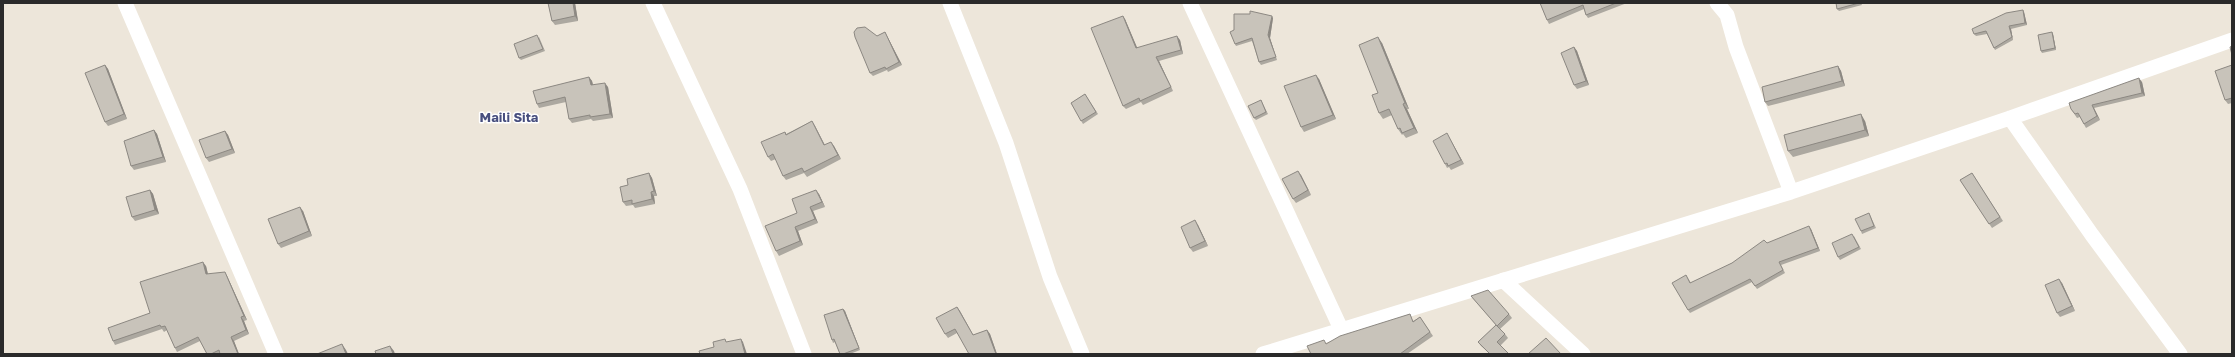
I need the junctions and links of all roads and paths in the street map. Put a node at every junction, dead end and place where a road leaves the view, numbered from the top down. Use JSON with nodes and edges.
{"nodes":[{"id":1,"x":125,"y":3,"type":"edge"},
{"id":2,"x":653,"y":3,"type":"edge"},
{"id":3,"x":950,"y":3,"type":"edge"},
{"id":4,"x":1190,"y":3,"type":"edge"},
{"id":5,"x":1717,"y":3,"type":"edge"},
{"id":6,"x":2232,"y":40,"type":"edge"},
{"id":7,"x":2010,"y":118,"type":"junction"},
{"id":8,"x":1791,"y":192,"type":"junction"},
{"id":9,"x":1503,"y":280,"type":"junction"},
{"id":10,"x":1341,"y":328,"type":"junction"},
{"id":11,"x":276,"y":354,"type":"edge"},
{"id":12,"x":804,"y":354,"type":"edge"},
{"id":13,"x":1082,"y":354,"type":"edge"},
{"id":14,"x":1263,"y":354,"type":"edge"},
{"id":15,"x":1583,"y":354,"type":"edge"},
{"id":16,"x":2180,"y":354,"type":"edge"}],
"edges":[{"from":1,"to":11,"type":"street"},
{"from":2,"to":12,"type":"street"},
{"from":3,"to":13,"type":"street"},
{"from":4,"to":10,"type":"street"},
{"from":5,"to":8,"type":"street"},
{"from":6,"to":7,"type":"street"},
{"from":7,"to":8,"type":"street"},
{"from":7,"to":16,"type":"street"},
{"from":8,"to":9,"type":"street"},
{"from":9,"to":10,"type":"street"},
{"from":9,"to":15,"type":"street"},
{"from":10,"to":14,"type":"street"}]}
